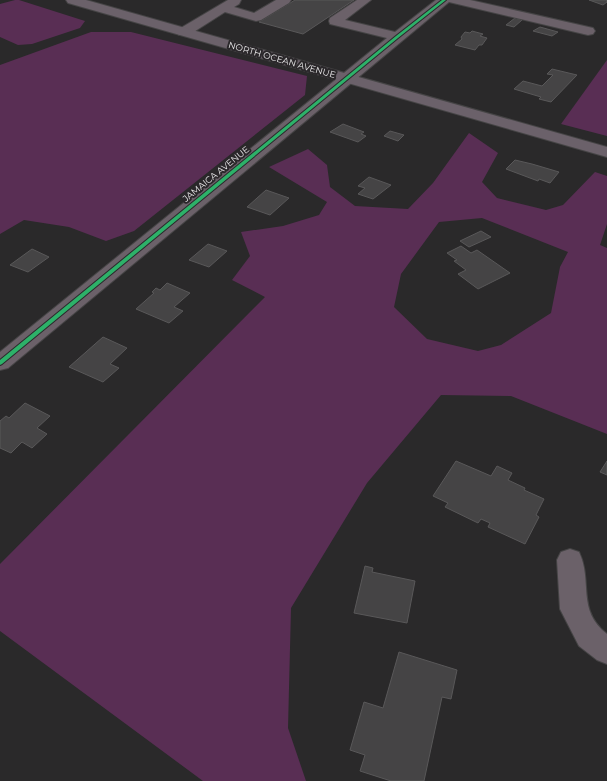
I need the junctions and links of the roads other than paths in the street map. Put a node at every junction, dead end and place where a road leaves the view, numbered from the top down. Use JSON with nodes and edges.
{"nodes":[{"id":1,"x":72,"y":0,"type":"edge"},
{"id":2,"x":236,"y":0,"type":"edge"},
{"id":3,"x":285,"y":0,"type":"edge"},
{"id":4,"x":365,"y":0,"type":"edge"},
{"id":5,"x":444,"y":0,"type":"edge"},
{"id":6,"x":454,"y":0,"type":"edge"},
{"id":7,"x":222,"y":8,"type":"junction"},
{"id":8,"x":588,"y":31,"type":"dead end"},
{"id":9,"x":184,"y":32,"type":"junction"},
{"id":10,"x":397,"y":37,"type":"junction"},
{"id":11,"x":348,"y":78,"type":"junction"},
{"id":12,"x":607,"y":152,"type":"edge"},
{"id":13,"x":0,"y":363,"type":"edge"},
{"id":14,"x":570,"y":560,"type":"dead end"},
{"id":15,"x":607,"y":651,"type":"edge"}],
"edges":[{"from":1,"to":9,"type":"main road","name":"NORTH OCEAN AVENUE"},
{"from":2,"to":7,"type":"street"},
{"from":3,"to":7,"type":"street"},
{"from":4,"to":10,"type":"street"},
{"from":5,"to":10,"type":"street","name":"JAMAICA AVENUE"},
{"from":6,"to":8,"type":"street"},
{"from":7,"to":9,"type":"street"},
{"from":9,"to":11,"type":"main road","name":"NORTH OCEAN AVENUE"},
{"from":10,"to":11,"type":"street","name":"JAMAICA AVENUE"},
{"from":11,"to":12,"type":"main road","name":"NORTH OCEAN AVENUE"},
{"from":11,"to":13,"type":"street","name":"JAMAICA AVENUE"},
{"from":14,"to":15,"type":"street"}]}
